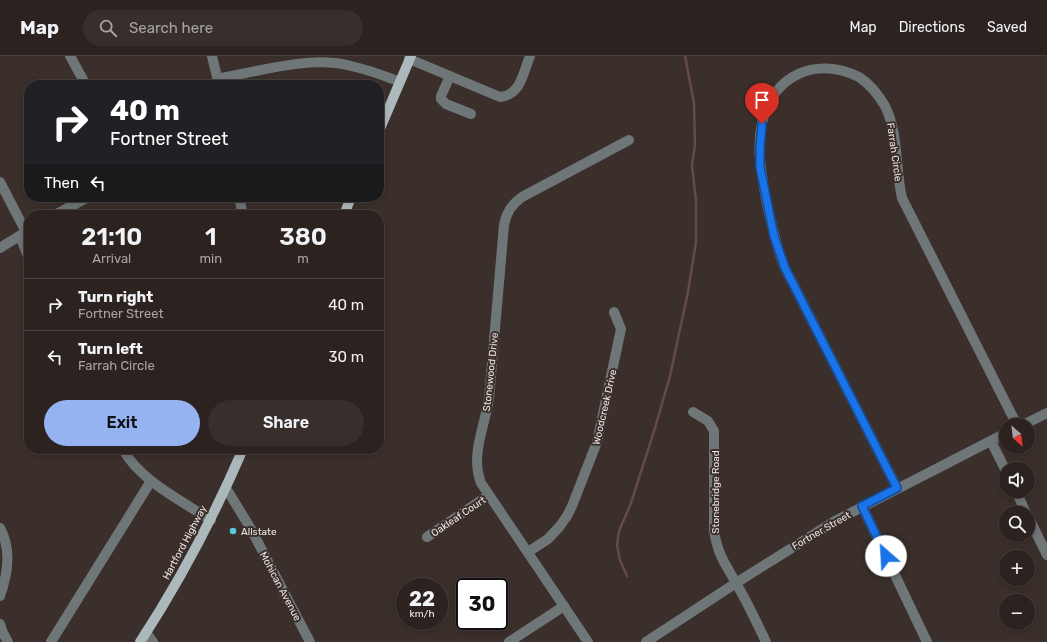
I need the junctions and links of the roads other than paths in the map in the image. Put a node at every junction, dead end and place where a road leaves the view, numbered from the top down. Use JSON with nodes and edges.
{"nodes":[{"id":1,"x":70,"y":56,"type":"edge"},
{"id":2,"x":212,"y":56,"type":"edge"},
{"id":3,"x":530,"y":56,"type":"edge"},
{"id":4,"x":410,"y":58,"type":"edge"},
{"id":5,"x":450,"y":76,"type":"junction"},
{"id":6,"x":83,"y":80,"type":"edge"},
{"id":7,"x":218,"y":80,"type":"edge"},
{"id":8,"x":227,"y":80,"type":"edge"},
{"id":9,"x":400,"y":82,"type":"junction"},
{"id":10,"x":471,"y":114,"type":"dead end"},
{"id":11,"x":384,"y":119,"type":"edge"},
{"id":12,"x":629,"y":140,"type":"dead end"},
{"id":13,"x":0,"y":182,"type":"edge"},
{"id":14,"x":3,"y":195,"type":"edge"},
{"id":15,"x":79,"y":202,"type":"edge"},
{"id":16,"x":64,"y":210,"type":"edge"},
{"id":17,"x":24,"y":231,"type":"edge"},
{"id":18,"x":24,"y":234,"type":"edge"},
{"id":19,"x":0,"y":248,"type":"edge"},
{"id":20,"x":614,"y":312,"type":"dead end"},
{"id":21,"x":693,"y":412,"type":"dead end"},
{"id":22,"x":1047,"y":413,"type":"edge"},
{"id":23,"x":1013,"y":418,"type":"edge"},
{"id":24,"x":1035,"y":419,"type":"edge"},
{"id":25,"x":999,"y":437,"type":"edge"},
{"id":26,"x":991,"y":441,"type":"junction"},
{"id":27,"x":127,"y":454,"type":"edge"},
{"id":28,"x":241,"y":454,"type":"edge"},
{"id":29,"x":1002,"y":462,"type":"edge"},
{"id":30,"x":151,"y":481,"type":"junction"},
{"id":31,"x":226,"y":488,"type":"junction"},
{"id":32,"x":897,"y":488,"type":"junction"},
{"id":33,"x":489,"y":495,"type":"junction"},
{"id":34,"x":862,"y":506,"type":"junction"},
{"id":35,"x":211,"y":520,"type":"junction"},
{"id":36,"x":0,"y":528,"type":"edge"},
{"id":37,"x":1035,"y":530,"type":"edge"},
{"id":38,"x":427,"y":537,"type":"dead end"},
{"id":39,"x":528,"y":552,"type":"junction"},
{"id":40,"x":1047,"y":555,"type":"edge"},
{"id":41,"x":736,"y":583,"type":"junction"},
{"id":42,"x":0,"y":596,"type":"edge"},
{"id":43,"x":564,"y":606,"type":"junction"},
{"id":44,"x":0,"y":624,"type":"edge"},
{"id":45,"x":146,"y":632,"type":"junction"},
{"id":46,"x":0,"y":640,"type":"edge"},
{"id":47,"x":5,"y":642,"type":"edge"},
{"id":48,"x":8,"y":642,"type":"edge"},
{"id":49,"x":52,"y":642,"type":"edge"},
{"id":50,"x":140,"y":642,"type":"edge"},
{"id":51,"x":153,"y":642,"type":"edge"},
{"id":52,"x":310,"y":642,"type":"edge"},
{"id":53,"x":509,"y":642,"type":"edge"},
{"id":54,"x":588,"y":642,"type":"edge"},
{"id":55,"x":646,"y":642,"type":"edge"},
{"id":56,"x":766,"y":642,"type":"edge"},
{"id":57,"x":927,"y":642,"type":"edge"}],
"edges":[{"from":1,"to":6,"type":"street"},
{"from":2,"to":7,"type":"street"},
{"from":3,"to":5,"type":"street"},
{"from":4,"to":5,"type":"street"},
{"from":4,"to":9,"type":"main road"},
{"from":5,"to":10,"type":"street"},
{"from":8,"to":9,"type":"street"},
{"from":9,"to":11,"type":"main road"},
{"from":12,"to":33,"type":"street","name":"Stonewood Drive"},
{"from":13,"to":14,"type":"street"},
{"from":14,"to":17,"type":"street"},
{"from":15,"to":16,"type":"street"},
{"from":18,"to":19,"type":"street"},
{"from":20,"to":39,"type":"street","name":"Woodcreek Drive"},
{"from":21,"to":41,"type":"street","name":"Stonebridge Road"},
{"from":22,"to":24,"type":"street"},
{"from":23,"to":32,"type":"street","name":"Farrah Circle"},
{"from":25,"to":26,"type":"street","name":"Fortner Street"},
{"from":26,"to":29,"type":"street"},
{"from":26,"to":32,"type":"street","name":"Fortner Street"},
{"from":27,"to":30,"type":"street"},
{"from":28,"to":31,"type":"main road","name":"Hartford Highway"},
{"from":30,"to":35,"type":"street"},
{"from":30,"to":49,"type":"street"},
{"from":31,"to":35,"type":"main road","name":"Hartford Highway"},
{"from":31,"to":52,"type":"street","name":"Mohican Avenue"},
{"from":32,"to":34,"type":"street","name":"Fortner Street"},
{"from":33,"to":38,"type":"street","name":"Oakleaf Court"},
{"from":33,"to":39,"type":"street","name":"Stonewood Drive"},
{"from":34,"to":41,"type":"street","name":"Fortner Street"},
{"from":34,"to":57,"type":"street"},
{"from":35,"to":45,"type":"main road","name":"Hartford Highway"},
{"from":36,"to":42,"type":"street"},
{"from":37,"to":40,"type":"street"},
{"from":39,"to":43,"type":"street","name":"Stonewood Drive"},
{"from":41,"to":55,"type":"street","name":"Fortner Street"},
{"from":41,"to":56,"type":"street","name":"Stonebridge Road"},
{"from":43,"to":53,"type":"street"},
{"from":43,"to":54,"type":"street","name":"Stonewood Drive"},
{"from":44,"to":48,"type":"street"},
{"from":45,"to":50,"type":"main road","name":"Hartford Highway"},
{"from":45,"to":51,"type":"street"},
{"from":46,"to":47,"type":"street"}]}
